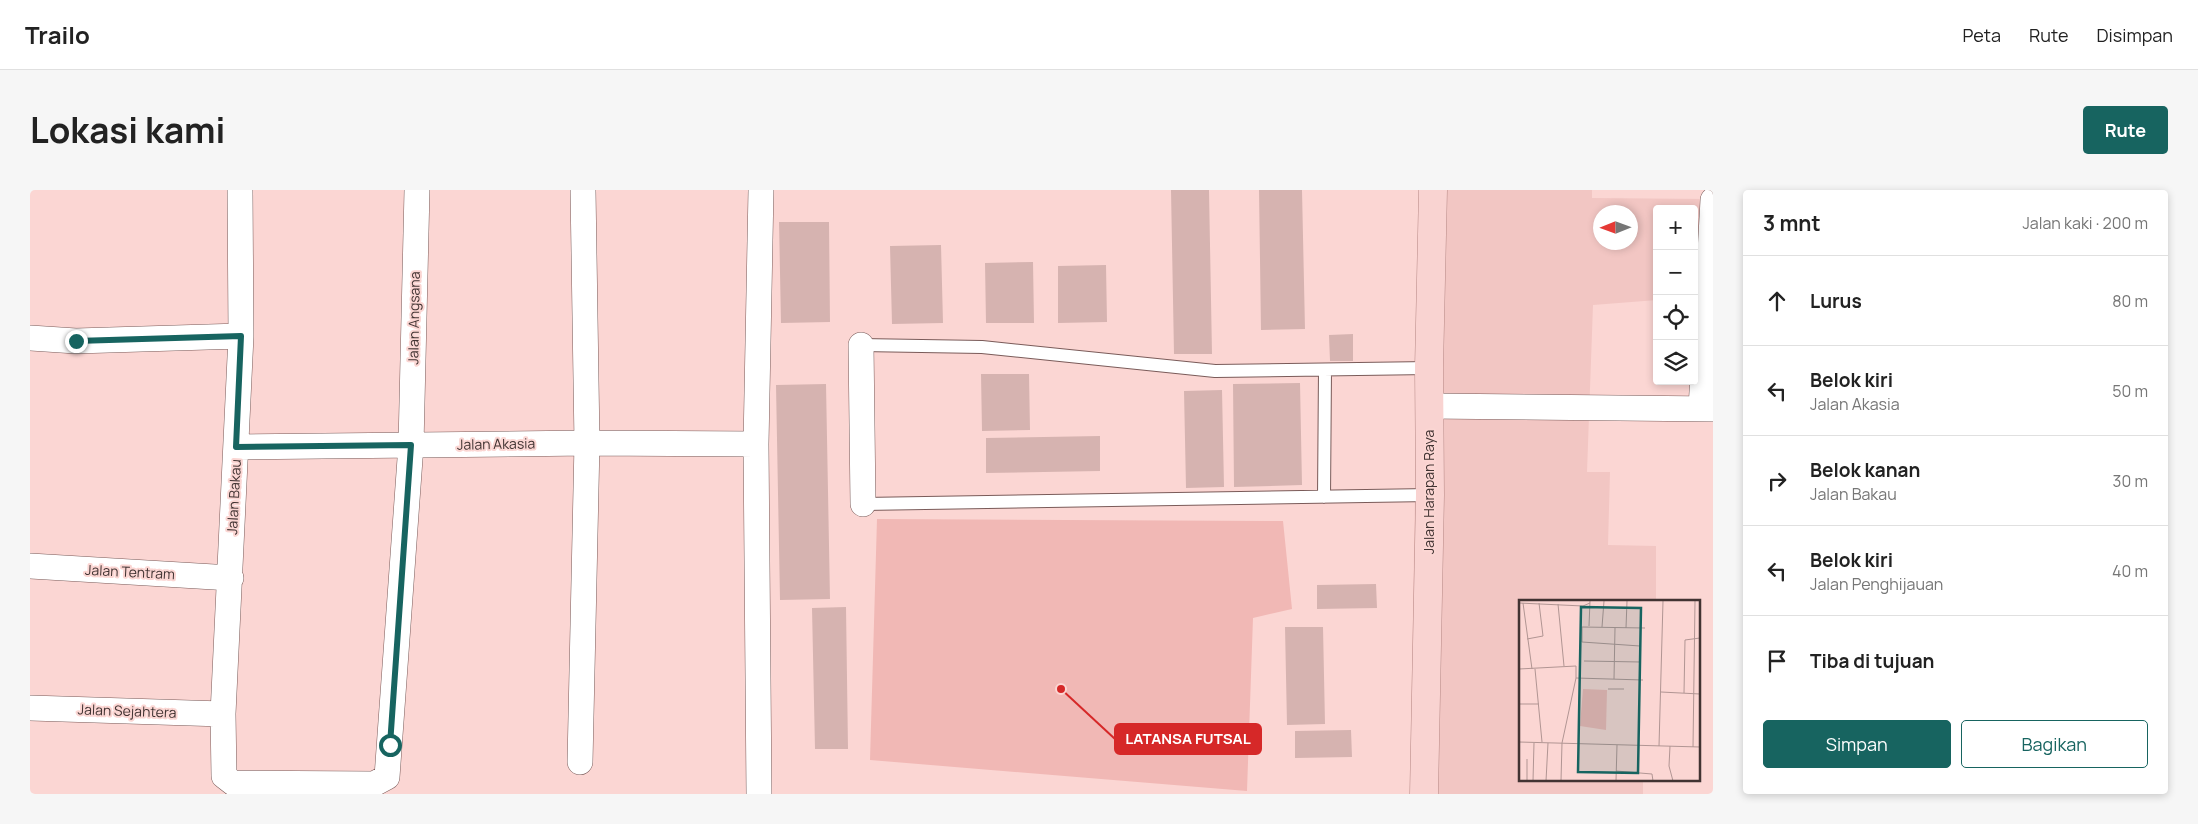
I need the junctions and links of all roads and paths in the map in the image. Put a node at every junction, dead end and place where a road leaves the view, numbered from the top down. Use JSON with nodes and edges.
{"nodes":[{"id":1,"x":240,"y":190,"type":"edge"},
{"id":2,"x":417,"y":190,"type":"edge"},
{"id":3,"x":584,"y":190,"type":"edge"},
{"id":4,"x":761,"y":190,"type":"edge"},
{"id":5,"x":1433,"y":190,"type":"edge"},
{"id":6,"x":1713,"y":200,"type":"edge"},
{"id":7,"x":241,"y":336,"type":"junction"},
{"id":8,"x":30,"y":338,"type":"edge"},
{"id":9,"x":861,"y":345,"type":"joint"},
{"id":10,"x":1429,"y":368,"type":"junction"},
{"id":11,"x":1325,"y":370,"type":"junction"},
{"id":12,"x":1430,"y":406,"type":"junction"},
{"id":13,"x":1707,"y":409,"type":"edge"},
{"id":14,"x":587,"y":443,"type":"junction"},
{"id":15,"x":756,"y":444,"type":"junction"},
{"id":16,"x":411,"y":445,"type":"junction"},
{"id":17,"x":236,"y":447,"type":"junction"},
{"id":18,"x":1430,"y":495,"type":"junction"},
{"id":19,"x":1324,"y":497,"type":"junction"},
{"id":20,"x":863,"y":504,"type":"joint"},
{"id":21,"x":30,"y":566,"type":"edge"},
{"id":22,"x":231,"y":578,"type":"junction"},
{"id":23,"x":30,"y":708,"type":"edge"},
{"id":24,"x":223,"y":714,"type":"junction"},
{"id":25,"x":580,"y":762,"type":"dead end"},
{"id":26,"x":759,"y":794,"type":"edge"},
{"id":27,"x":1424,"y":794,"type":"edge"}],
"edges":[{"from":1,"to":7,"type":"street","name":"Jalan Bakau"},
{"from":2,"to":16,"type":"street","name":"Jalan Angsana"},
{"from":3,"to":14,"type":"street"},
{"from":4,"to":15,"type":"street"},
{"from":5,"to":10,"type":"main road","name":"Jalan Harapan Raya"},
{"from":6,"to":13,"type":"street"},
{"from":7,"to":8,"type":"street"},
{"from":7,"to":17,"type":"street","name":"Jalan Bakau"},
{"from":9,"to":11,"type":"lane"},
{"from":9,"to":20,"type":"street"},
{"from":10,"to":11,"type":"lane"},
{"from":10,"to":12,"type":"main road","name":"Jalan Harapan Raya"},
{"from":11,"to":19,"type":"lane"},
{"from":12,"to":13,"type":"street"},
{"from":12,"to":18,"type":"main road","name":"Jalan Harapan Raya"},
{"from":14,"to":15,"type":"street","name":"Jalan Akasia"},
{"from":14,"to":16,"type":"street","name":"Jalan Akasia"},
{"from":14,"to":25,"type":"street"},
{"from":15,"to":26,"type":"street"},
{"from":16,"to":17,"type":"street","name":"Jalan Akasia"},
{"from":16,"to":24,"type":"street","name":"Jalan Angsana"},
{"from":17,"to":22,"type":"street","name":"Jalan Bakau"},
{"from":18,"to":19,"type":"lane"},
{"from":18,"to":27,"type":"main road","name":"Jalan Harapan Raya"},
{"from":19,"to":20,"type":"lane"},
{"from":21,"to":22,"type":"street","name":"Jalan Tentram"},
{"from":22,"to":24,"type":"street","name":"Jalan Bakau"},
{"from":23,"to":24,"type":"street","name":"Jalan Sejahtera"}]}
